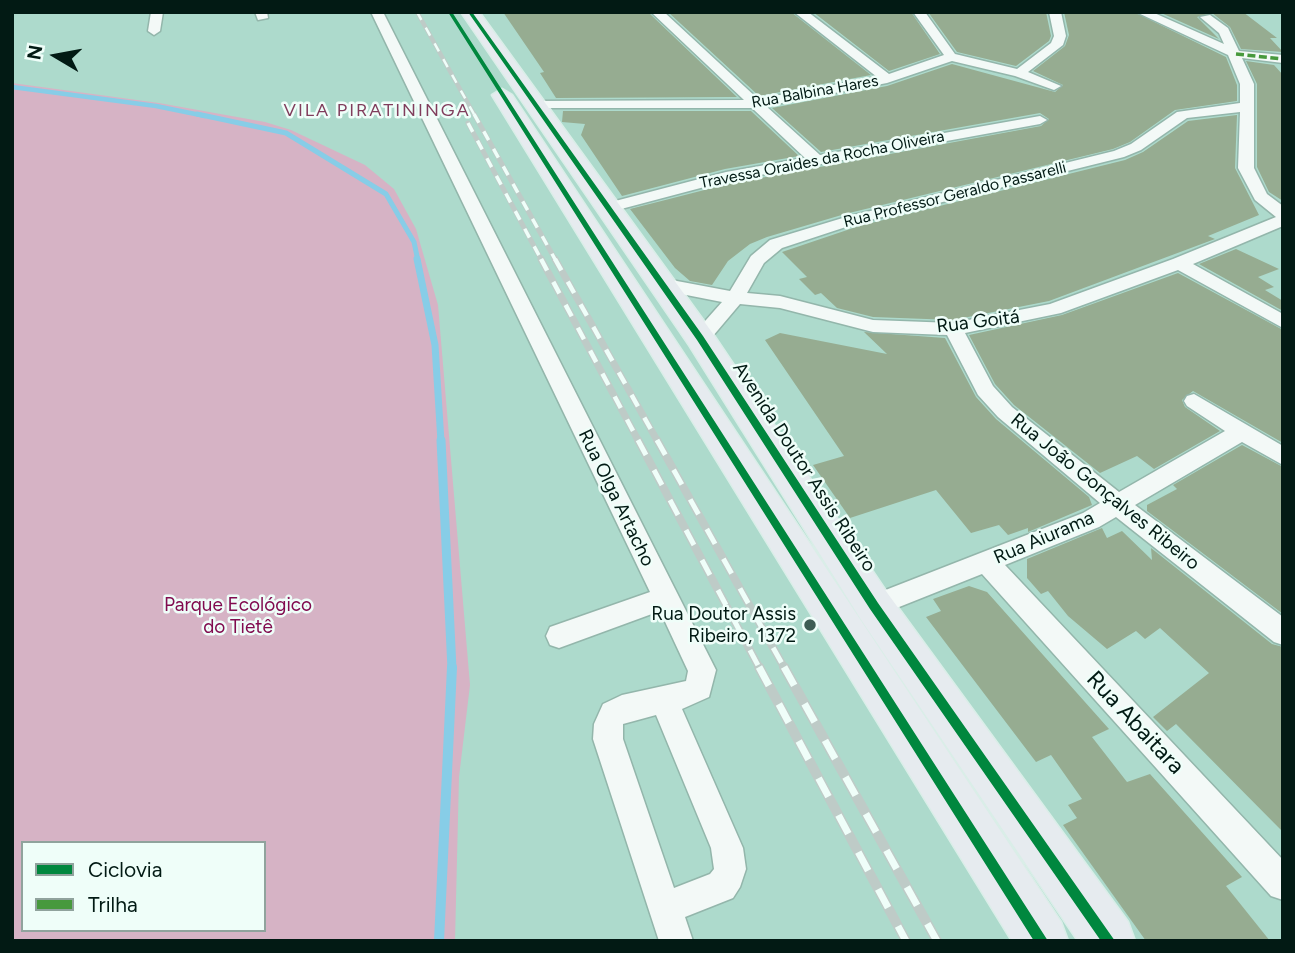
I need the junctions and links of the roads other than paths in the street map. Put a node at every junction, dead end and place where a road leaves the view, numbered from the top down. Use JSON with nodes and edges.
{"nodes":[{"id":1,"x":157,"y":12,"type":"edge"},
{"id":2,"x":377,"y":12,"type":"edge"},
{"id":3,"x":450,"y":12,"type":"edge"},
{"id":4,"x":470,"y":12,"type":"edge"},
{"id":5,"x":657,"y":12,"type":"edge"},
{"id":6,"x":800,"y":12,"type":"edge"},
{"id":7,"x":919,"y":12,"type":"edge"},
{"id":8,"x":1055,"y":12,"type":"edge"},
{"id":9,"x":1142,"y":12,"type":"edge"},
{"id":10,"x":1221,"y":12,"type":"edge"},
{"id":11,"x":1206,"y":17,"type":"junction"},
{"id":12,"x":1174,"y":28,"type":"junction"},
{"id":13,"x":154,"y":31,"type":"dead end"},
{"id":14,"x":1236,"y":54,"type":"junction"},
{"id":15,"x":951,"y":57,"type":"junction"},
{"id":16,"x":1283,"y":59,"type":"edge"},
{"id":17,"x":1019,"y":73,"type":"junction"},
{"id":18,"x":887,"y":79,"type":"junction"},
{"id":19,"x":1054,"y":86,"type":"dead end"},
{"id":20,"x":502,"y":96,"type":"junction"},
{"id":21,"x":753,"y":104,"type":"junction"},
{"id":22,"x":536,"y":105,"type":"junction"},
{"id":23,"x":1245,"y":107,"type":"junction"},
{"id":24,"x":1040,"y":120,"type":"dead end"},
{"id":25,"x":818,"y":162,"type":"junction"},
{"id":26,"x":606,"y":208,"type":"junction"},
{"id":27,"x":1283,"y":214,"type":"edge"},
{"id":28,"x":1283,"y":220,"type":"edge"},
{"id":29,"x":1179,"y":263,"type":"junction"},
{"id":30,"x":660,"y":284,"type":"junction"},
{"id":31,"x":735,"y":298,"type":"junction"},
{"id":32,"x":1283,"y":322,"type":"edge"},
{"id":33,"x":953,"y":329,"type":"junction"},
{"id":34,"x":700,"y":338,"type":"junction"},
{"id":35,"x":1194,"y":401,"type":"dead end"},
{"id":36,"x":1243,"y":431,"type":"junction"},
{"id":37,"x":1283,"y":457,"type":"edge"},
{"id":38,"x":1118,"y":505,"type":"junction"},
{"id":39,"x":987,"y":562,"type":"junction"},
{"id":40,"x":664,"y":598,"type":"junction"},
{"id":41,"x":873,"y":606,"type":"junction"},
{"id":42,"x":1283,"y":633,"type":"edge"},
{"id":43,"x":559,"y":636,"type":"dead end"},
{"id":44,"x":664,"y":701,"type":"junction"},
{"id":45,"x":1283,"y":884,"type":"edge"},
{"id":46,"x":665,"y":908,"type":"junction"},
{"id":47,"x":676,"y":941,"type":"edge"},
{"id":48,"x":1042,"y":941,"type":"edge"},
{"id":49,"x":1109,"y":941,"type":"edge"}],
"edges":[{"from":1,"to":13,"type":"street"},
{"from":2,"to":40,"type":"street","name":"Rua Olga Artacho"},
{"from":3,"to":20,"type":"main road"},
{"from":4,"to":22,"type":"main road","name":"Avenida Doutor Assis Ribeiro"},
{"from":5,"to":21,"type":"street"},
{"from":6,"to":18,"type":"street"},
{"from":7,"to":15,"type":"street"},
{"from":8,"to":17,"type":"street"},
{"from":9,"to":12,"type":"street"},
{"from":10,"to":11,"type":"street"},
{"from":11,"to":12,"type":"street"},
{"from":11,"to":14,"type":"street"},
{"from":12,"to":14,"type":"street"},
{"from":14,"to":16,"type":"street"},
{"from":14,"to":23,"type":"street"},
{"from":15,"to":17,"type":"street"},
{"from":15,"to":18,"type":"street","name":"Rua Balbina Hares"},
{"from":17,"to":19,"type":"street"},
{"from":18,"to":21,"type":"street","name":"Rua Balbina Hares"},
{"from":20,"to":22,"type":"main road"},
{"from":20,"to":48,"type":"main road"},
{"from":21,"to":22,"type":"street","name":"Rua Balbina Hares"},
{"from":21,"to":25,"type":"street"},
{"from":22,"to":26,"type":"main road","name":"Avenida Doutor Assis Ribeiro"},
{"from":23,"to":27,"type":"street"},
{"from":23,"to":31,"type":"street","name":"Rua Professor Geraldo Passarelli"},
{"from":24,"to":25,"type":"street","name":"Travessa Oraides da Rocha Oliveira"},
{"from":25,"to":26,"type":"street","name":"Travessa Oraides da Rocha Oliveira"},
{"from":26,"to":30,"type":"main road","name":"Avenida Doutor Assis Ribeiro"},
{"from":28,"to":29,"type":"street","name":"Rua Goitá"},
{"from":29,"to":32,"type":"street"},
{"from":29,"to":33,"type":"street","name":"Rua Goitá"},
{"from":30,"to":31,"type":"street","name":"Rua Goitá"},
{"from":30,"to":34,"type":"main road","name":"Avenida Doutor Assis Ribeiro"},
{"from":31,"to":33,"type":"street","name":"Rua Goitá"},
{"from":31,"to":34,"type":"street","name":"Rua Professor Geraldo Passarelli"},
{"from":33,"to":38,"type":"street","name":"Rua João Gonçalves Ribeiro"},
{"from":34,"to":41,"type":"main road","name":"Avenida Doutor Assis Ribeiro"},
{"from":35,"to":36,"type":"street"},
{"from":36,"to":37,"type":"street"},
{"from":36,"to":38,"type":"street","name":"Rua Aiurama"},
{"from":38,"to":39,"type":"street","name":"Rua Aiurama"},
{"from":38,"to":42,"type":"street","name":"Rua João Gonçalves Ribeiro"},
{"from":39,"to":41,"type":"street","name":"Rua Aiurama"},
{"from":39,"to":45,"type":"street","name":"Rua Abaitara"},
{"from":40,"to":43,"type":"street"},
{"from":40,"to":44,"type":"street","name":"Rua Olga Artacho"},
{"from":41,"to":49,"type":"main road","name":"Avenida Doutor Assis Ribeiro"},
{"from":44,"to":46,"type":"street","name":"Rua Olga Artacho"},
{"from":44,"to":46,"type":"street"},
{"from":46,"to":47,"type":"street","name":"Rua Olga Artacho"}]}
